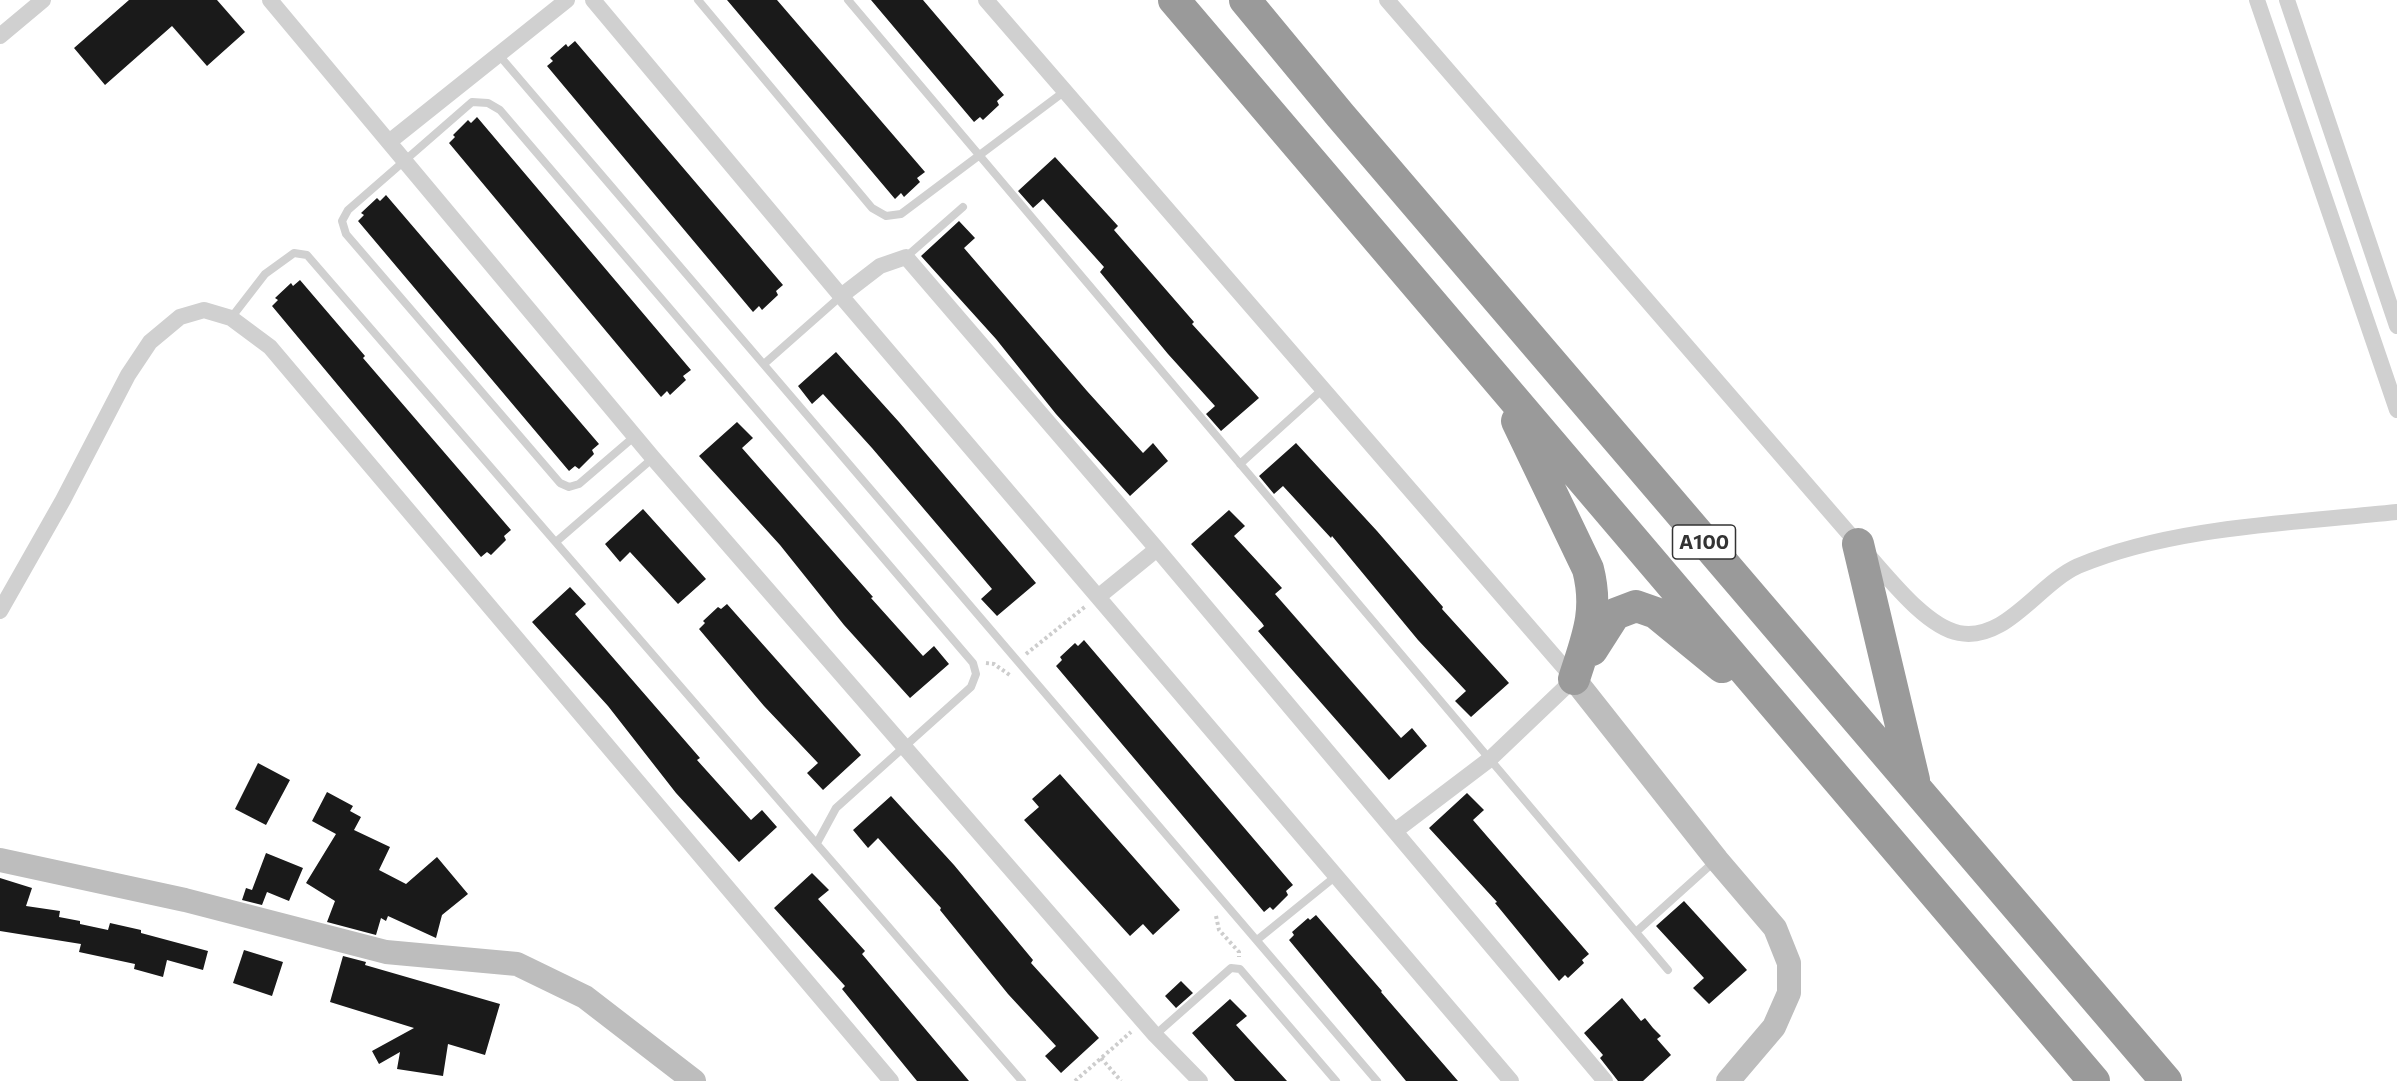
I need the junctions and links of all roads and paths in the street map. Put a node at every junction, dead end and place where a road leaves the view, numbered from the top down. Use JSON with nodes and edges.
{"nodes":[{"id":1,"x":44,"y":0,"type":"edge"},
{"id":2,"x":270,"y":0,"type":"edge"},
{"id":3,"x":567,"y":0,"type":"edge"},
{"id":4,"x":593,"y":0,"type":"edge"},
{"id":5,"x":698,"y":0,"type":"edge"},
{"id":6,"x":848,"y":0,"type":"edge"},
{"id":7,"x":986,"y":0,"type":"edge"},
{"id":8,"x":1174,"y":0,"type":"edge"},
{"id":9,"x":1245,"y":0,"type":"edge"},
{"id":10,"x":1387,"y":0,"type":"edge"},
{"id":11,"x":2257,"y":0,"type":"edge"},
{"id":12,"x":2287,"y":0,"type":"edge"},
{"id":13,"x":0,"y":36,"type":"edge"},
{"id":14,"x":498,"y":54,"type":"junction"},
{"id":15,"x":1065,"y":91,"type":"junction"},
{"id":16,"x":389,"y":142,"type":"junction"},
{"id":17,"x":978,"y":155,"type":"junction"},
{"id":18,"x":404,"y":161,"type":"junction"},
{"id":19,"x":963,"y":207,"type":"dead end"},
{"id":20,"x":906,"y":257,"type":"junction"},
{"id":21,"x":841,"y":296,"type":"junction"},
{"id":22,"x":231,"y":318,"type":"junction"},
{"id":23,"x":2397,"y":326,"type":"edge"},
{"id":24,"x":764,"y":364,"type":"junction"},
{"id":25,"x":1495,"y":377,"type":"junction"},
{"id":26,"x":1323,"y":389,"type":"junction"},
{"id":27,"x":2397,"y":410,"type":"edge"},
{"id":28,"x":635,"y":436,"type":"junction"},
{"id":29,"x":653,"y":458,"type":"junction"},
{"id":30,"x":1240,"y":464,"type":"junction"},
{"id":31,"x":2397,"y":512,"type":"edge"},
{"id":32,"x":557,"y":541,"type":"junction"},
{"id":33,"x":1857,"y":544,"type":"junction"},
{"id":34,"x":1157,"y":549,"type":"junction"},
{"id":35,"x":1098,"y":597,"type":"junction"},
{"id":36,"x":0,"y":611,"type":"edge"},
{"id":37,"x":1019,"y":661,"type":"junction"},
{"id":38,"x":974,"y":663,"type":"junction"},
{"id":39,"x":1574,"y":679,"type":"junction"},
{"id":40,"x":1036,"y":680,"type":"junction"},
{"id":41,"x":1782,"y":715,"type":"junction"},
{"id":42,"x":904,"y":747,"type":"junction"},
{"id":43,"x":1490,"y":759,"type":"junction"},
{"id":44,"x":1916,"y":787,"type":"junction"},
{"id":45,"x":1395,"y":831,"type":"junction"},
{"id":46,"x":817,"y":843,"type":"junction"},
{"id":47,"x":0,"y":860,"type":"edge"},
{"id":48,"x":1717,"y":860,"type":"junction"},
{"id":49,"x":1336,"y":876,"type":"junction"},
{"id":50,"x":1223,"y":900,"type":"junction"},
{"id":51,"x":1636,"y":932,"type":"junction"},
{"id":52,"x":1257,"y":940,"type":"junction"},
{"id":53,"x":1240,"y":969,"type":"junction"},
{"id":54,"x":1668,"y":970,"type":"dead end"},
{"id":55,"x":1143,"y":1021,"type":"junction"},
{"id":56,"x":1155,"y":1035,"type":"junction"},
{"id":57,"x":1101,"y":1058,"type":"junction"},
{"id":58,"x":694,"y":1081,"type":"edge"},
{"id":59,"x":891,"y":1081,"type":"edge"},
{"id":60,"x":1022,"y":1081,"type":"edge"},
{"id":61,"x":1075,"y":1081,"type":"edge"},
{"id":62,"x":1121,"y":1081,"type":"edge"},
{"id":63,"x":1200,"y":1081,"type":"edge"},
{"id":64,"x":1336,"y":1081,"type":"edge"},
{"id":65,"x":1377,"y":1081,"type":"edge"},
{"id":66,"x":1511,"y":1081,"type":"edge"},
{"id":67,"x":1605,"y":1081,"type":"edge"},
{"id":68,"x":1728,"y":1081,"type":"edge"},
{"id":69,"x":2094,"y":1081,"type":"edge"},
{"id":70,"x":2166,"y":1081,"type":"edge"}],
"edges":[{"from":1,"to":13,"type":"street"},
{"from":2,"to":16,"type":"street"},
{"from":3,"to":14,"type":"street"},
{"from":4,"to":21,"type":"street"},
{"from":5,"to":17,"type":"lane"},
{"from":6,"to":17,"type":"lane"},
{"from":7,"to":15,"type":"street"},
{"from":8,"to":25,"type":"highway","number":"A100"},
{"from":9,"to":44,"type":"highway","number":"A100"},
{"from":10,"to":33,"type":"street"},
{"from":11,"to":27,"type":"street"},
{"from":12,"to":23,"type":"street"},
{"from":14,"to":16,"type":"street"},
{"from":14,"to":24,"type":"lane"},
{"from":15,"to":17,"type":"lane"},
{"from":15,"to":26,"type":"street"},
{"from":16,"to":18,"type":"street"},
{"from":17,"to":30,"type":"lane"},
{"from":18,"to":28,"type":"street"},
{"from":18,"to":28,"type":"lane"},
{"from":18,"to":38,"type":"lane"},
{"from":19,"to":20,"type":"lane"},
{"from":20,"to":21,"type":"street"},
{"from":20,"to":34,"type":"street"},
{"from":21,"to":24,"type":"lane"},
{"from":21,"to":35,"type":"street"},
{"from":22,"to":32,"type":"lane"},
{"from":22,"to":36,"type":"street"},
{"from":22,"to":59,"type":"street"},
{"from":24,"to":37,"type":"lane"},
{"from":25,"to":39,"type":"highway"},
{"from":25,"to":41,"type":"highway","number":"A100"},
{"from":26,"to":30,"type":"lane"},
{"from":26,"to":39,"type":"street"},
{"from":28,"to":29,"type":"street"},
{"from":29,"to":32,"type":"lane"},
{"from":29,"to":42,"type":"street"},
{"from":30,"to":43,"type":"lane"},
{"from":31,"to":33,"type":"street"},
{"from":32,"to":46,"type":"lane"},
{"from":33,"to":44,"type":"highway"},
{"from":34,"to":35,"type":"street"},
{"from":34,"to":45,"type":"street"},
{"from":35,"to":37,"type":"path"},
{"from":35,"to":49,"type":"street"},
{"from":37,"to":40,"type":"lane"},
{"from":38,"to":40,"type":"path"},
{"from":38,"to":42,"type":"lane"},
{"from":39,"to":41,"type":"highway"},
{"from":39,"to":43,"type":"street"},
{"from":39,"to":48,"type":"street"},
{"from":40,"to":50,"type":"lane"},
{"from":41,"to":69,"type":"highway","number":"A100"},
{"from":42,"to":46,"type":"lane"},
{"from":42,"to":55,"type":"street"},
{"from":43,"to":45,"type":"street"},
{"from":43,"to":51,"type":"lane"},
{"from":44,"to":70,"type":"highway","number":"A100"},
{"from":45,"to":67,"type":"street"},
{"from":46,"to":60,"type":"lane"},
{"from":47,"to":58,"type":"street"},
{"from":48,"to":51,"type":"lane"},
{"from":48,"to":68,"type":"street"},
{"from":49,"to":52,"type":"lane"},
{"from":49,"to":66,"type":"street"},
{"from":50,"to":52,"type":"lane"},
{"from":50,"to":53,"type":"path"},
{"from":51,"to":54,"type":"lane"},
{"from":52,"to":65,"type":"lane"},
{"from":53,"to":56,"type":"lane"},
{"from":53,"to":64,"type":"lane"},
{"from":55,"to":56,"type":"street"},
{"from":55,"to":57,"type":"path"},
{"from":56,"to":63,"type":"street"},
{"from":57,"to":61,"type":"path"},
{"from":57,"to":62,"type":"path"}]}
